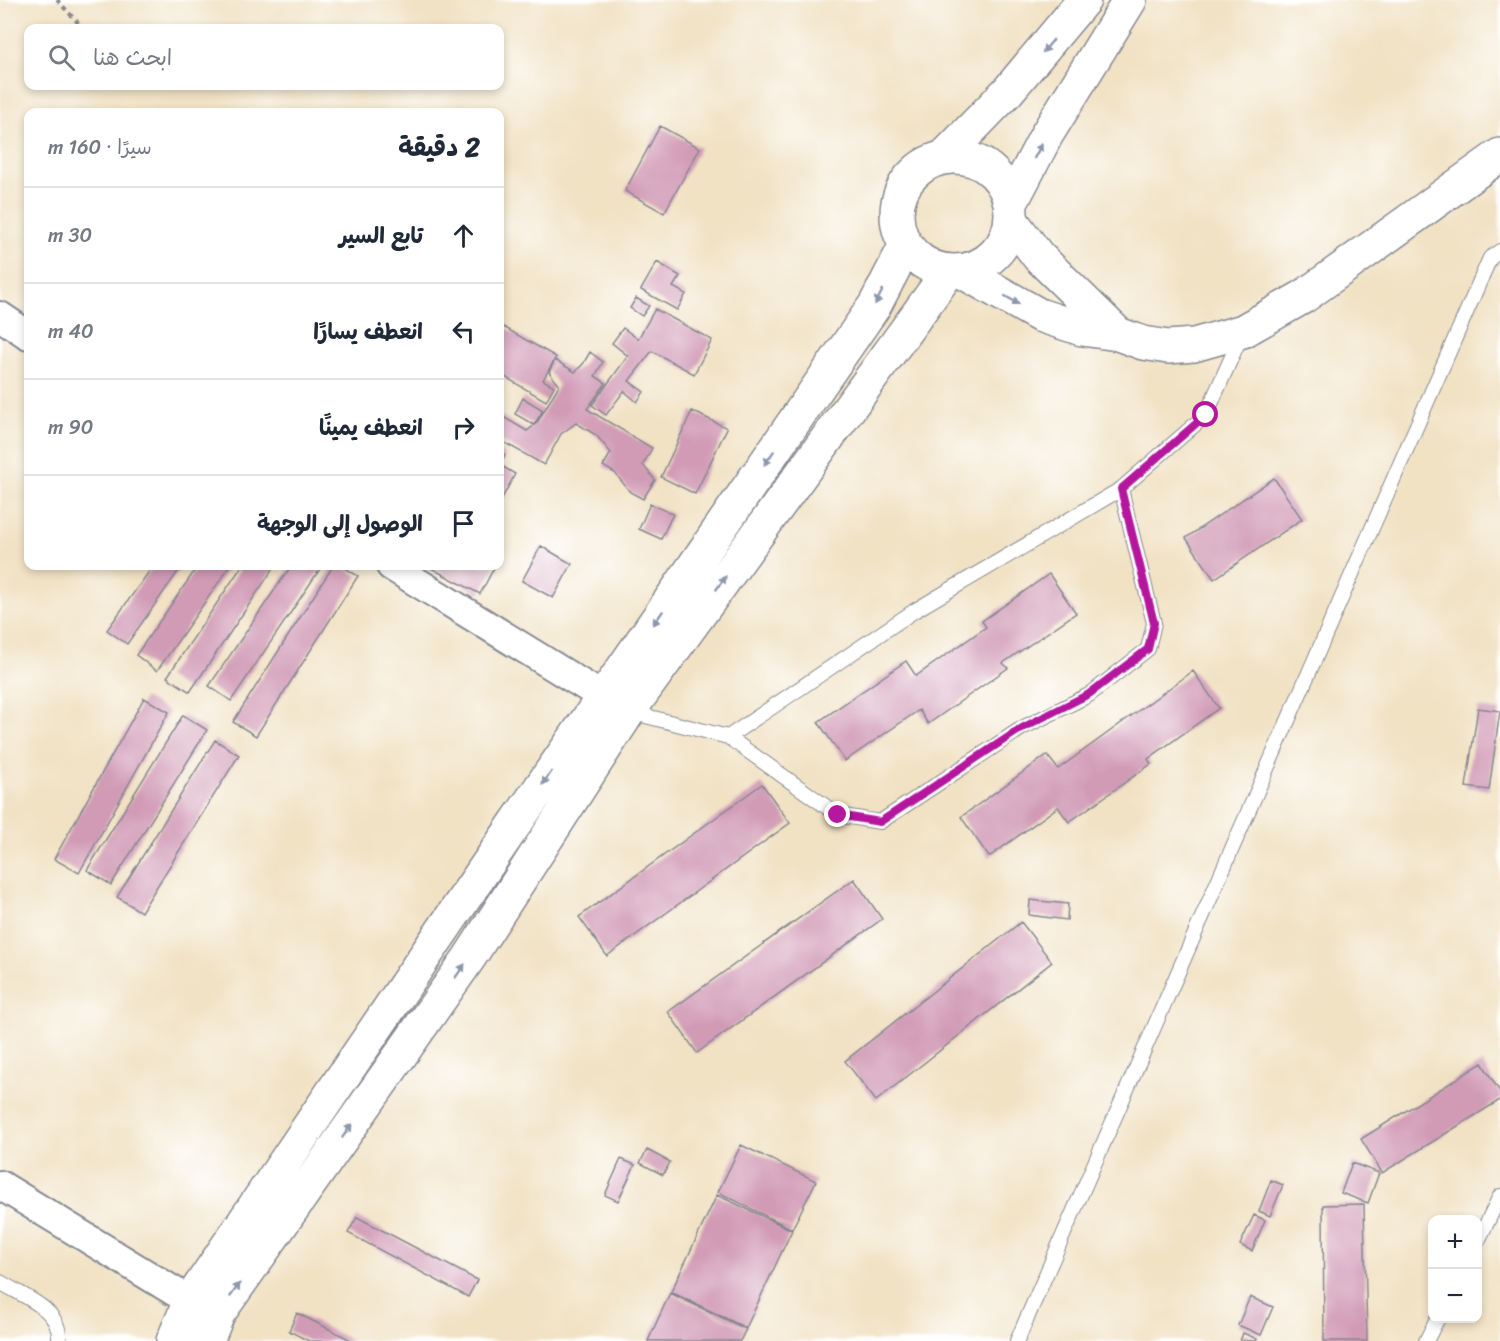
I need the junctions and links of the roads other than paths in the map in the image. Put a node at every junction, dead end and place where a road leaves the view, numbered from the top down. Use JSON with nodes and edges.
{"nodes":[{"id":1,"x":1084,"y":0,"type":"edge"},
{"id":2,"x":1130,"y":0,"type":"edge"},
{"id":3,"x":1500,"y":155,"type":"edge"},
{"id":4,"x":943,"y":158,"type":"junction"},
{"id":5,"x":1011,"y":212,"type":"junction"},
{"id":6,"x":906,"y":245,"type":"junction"},
{"id":7,"x":1500,"y":251,"type":"edge"},
{"id":8,"x":955,"y":271,"type":"junction"},
{"id":9,"x":0,"y":316,"type":"edge"},
{"id":10,"x":1243,"y":331,"type":"junction"},
{"id":11,"x":24,"y":332,"type":"edge"},
{"id":12,"x":1118,"y":334,"type":"junction"},
{"id":13,"x":1121,"y":489,"type":"junction"},
{"id":14,"x":398,"y":570,"type":"edge"},
{"id":15,"x":616,"y":704,"type":"junction"},
{"id":16,"x":728,"y":737,"type":"junction"},
{"id":17,"x":0,"y":1185,"type":"edge"},
{"id":18,"x":1500,"y":1196,"type":"edge"},
{"id":19,"x":1482,"y":1232,"type":"edge"},
{"id":20,"x":0,"y":1282,"type":"edge"},
{"id":21,"x":190,"y":1300,"type":"junction"},
{"id":22,"x":1435,"y":1323,"type":"edge"},
{"id":23,"x":59,"y":1341,"type":"edge"},
{"id":24,"x":173,"y":1341,"type":"edge"},
{"id":25,"x":207,"y":1341,"type":"edge"},
{"id":26,"x":1017,"y":1341,"type":"edge"},
{"id":27,"x":1426,"y":1341,"type":"edge"}],
"edges":[{"from":1,"to":4,"type":"main road","one_way":true},
{"from":5,"to":2,"type":"main road","one_way":true},
{"from":3,"to":10,"type":"main road"},
{"from":4,"to":5,"type":"main road"},
{"from":4,"to":6,"type":"main road"},
{"from":5,"to":8,"type":"main road"},
{"from":5,"to":12,"type":"main road"},
{"from":6,"to":8,"type":"main road"},
{"from":6,"to":15,"type":"main road","one_way":true},
{"from":7,"to":26,"type":"lane"},
{"from":8,"to":12,"type":"main road","one_way":true},
{"from":15,"to":8,"type":"main road","one_way":true},
{"from":9,"to":11,"type":"street"},
{"from":10,"to":12,"type":"main road"},
{"from":10,"to":13,"type":"lane"},
{"from":13,"to":16,"type":"lane"},
{"from":13,"to":16,"type":"lane"},
{"from":14,"to":15,"type":"street"},
{"from":15,"to":16,"type":"lane"},
{"from":15,"to":21,"type":"main road","one_way":true},
{"from":25,"to":15,"type":"main road","one_way":true},
{"from":17,"to":21,"type":"street"},
{"from":18,"to":19,"type":"lane"},
{"from":20,"to":23,"type":"lane"},
{"from":21,"to":24,"type":"main road"},
{"from":22,"to":27,"type":"lane"}]}
